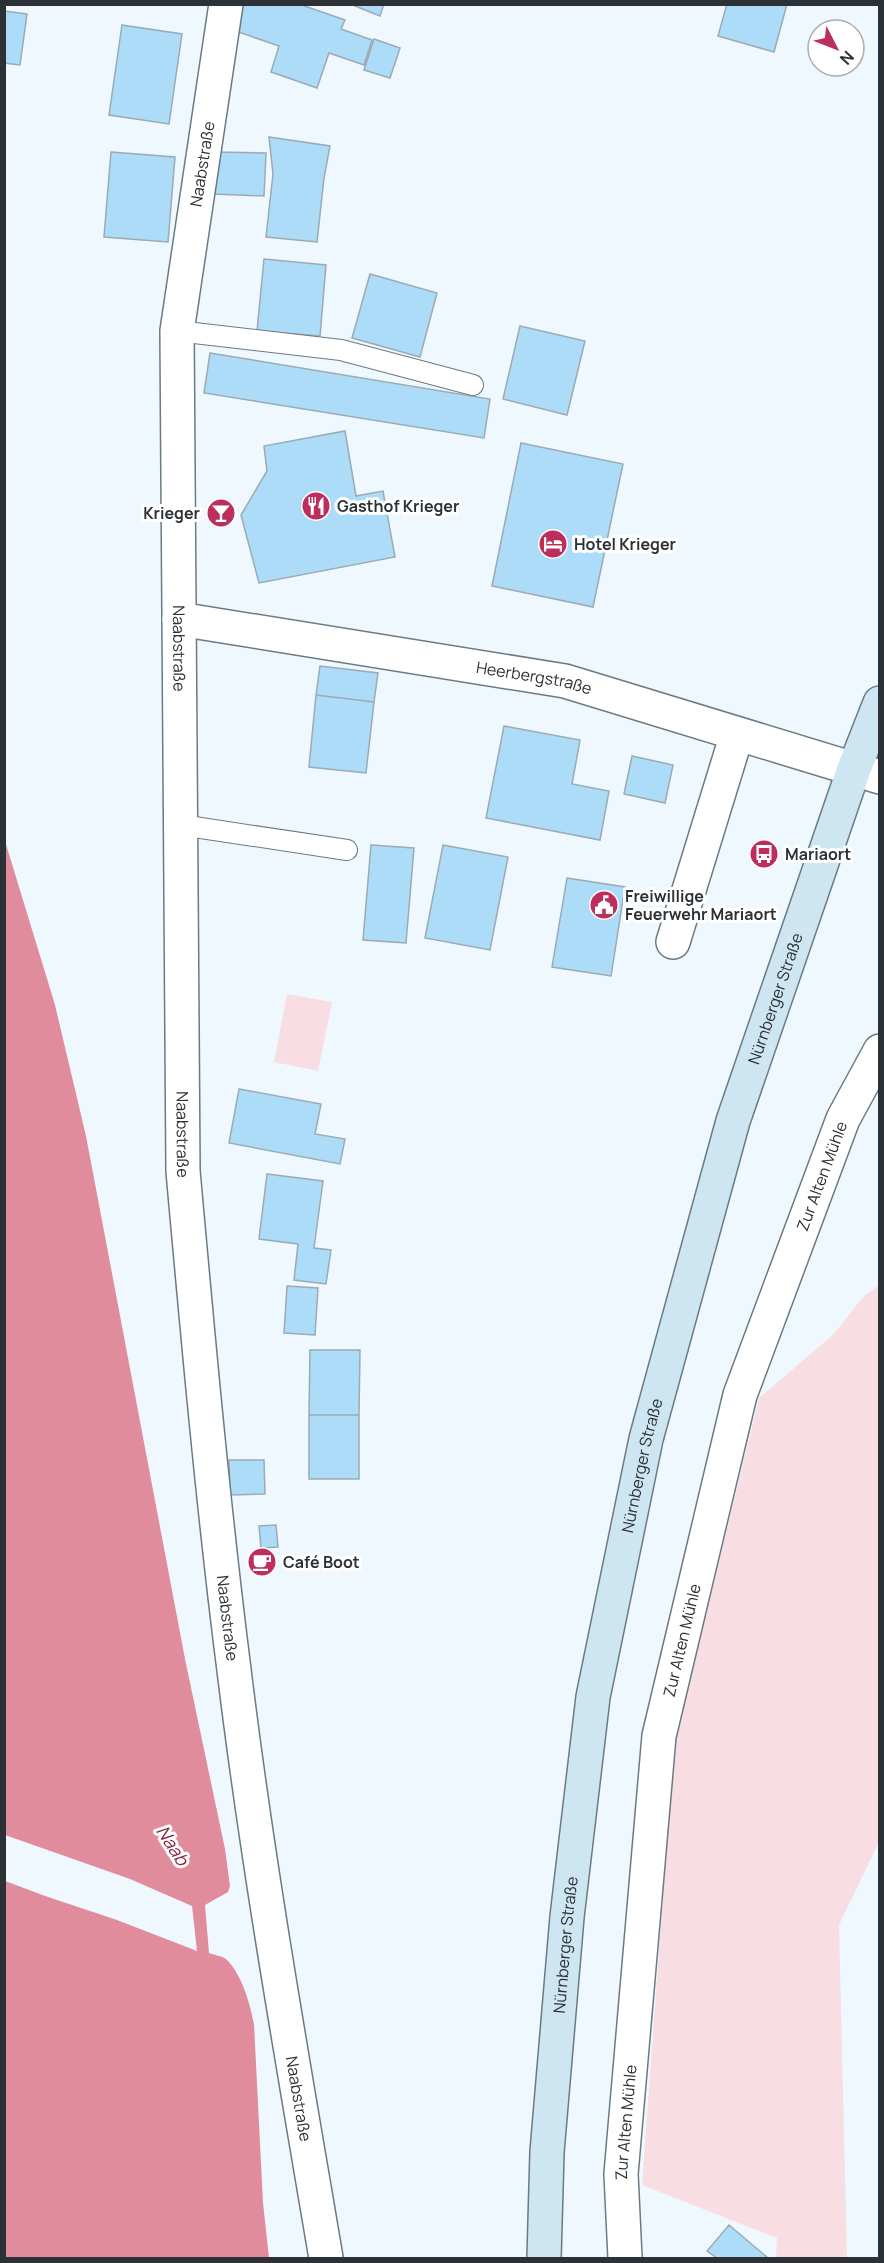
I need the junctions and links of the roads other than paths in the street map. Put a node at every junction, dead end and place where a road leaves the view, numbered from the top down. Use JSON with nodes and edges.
{"nodes":[{"id":1,"x":226,"y":4,"type":"edge"},
{"id":2,"x":177,"y":331,"type":"junction"},
{"id":3,"x":473,"y":386,"type":"dead end"},
{"id":4,"x":179,"y":619,"type":"junction"},
{"id":5,"x":879,"y":703,"type":"edge"},
{"id":6,"x":737,"y":734,"type":"junction"},
{"id":7,"x":867,"y":773,"type":"edge"},
{"id":8,"x":181,"y":825,"type":"junction"},
{"id":9,"x":347,"y":850,"type":"dead end"},
{"id":10,"x":674,"y":942,"type":"dead end"},
{"id":11,"x":879,"y":1051,"type":"edge"},
{"id":12,"x":326,"y":2259,"type":"edge"},
{"id":13,"x":544,"y":2259,"type":"edge"},
{"id":14,"x":625,"y":2259,"type":"edge"}],
"edges":[{"from":1,"to":2,"type":"street","name":"Naabstraße"},
{"from":2,"to":3,"type":"lane"},
{"from":2,"to":4,"type":"street","name":"Naabstraße"},
{"from":4,"to":6,"type":"street","name":"Heerbergstraße"},
{"from":4,"to":8,"type":"street","name":"Naabstraße"},
{"from":5,"to":7,"type":"main road","name":"Nürnberger Straße"},
{"from":6,"to":7,"type":"street","name":"Heerbergstraße"},
{"from":6,"to":10,"type":"street"},
{"from":7,"to":13,"type":"main road","name":"Nürnberger Straße"},
{"from":8,"to":9,"type":"lane"},
{"from":8,"to":12,"type":"street","name":"Naabstraße"},
{"from":11,"to":14,"type":"street","name":"Zur Alten Mühle"}]}
